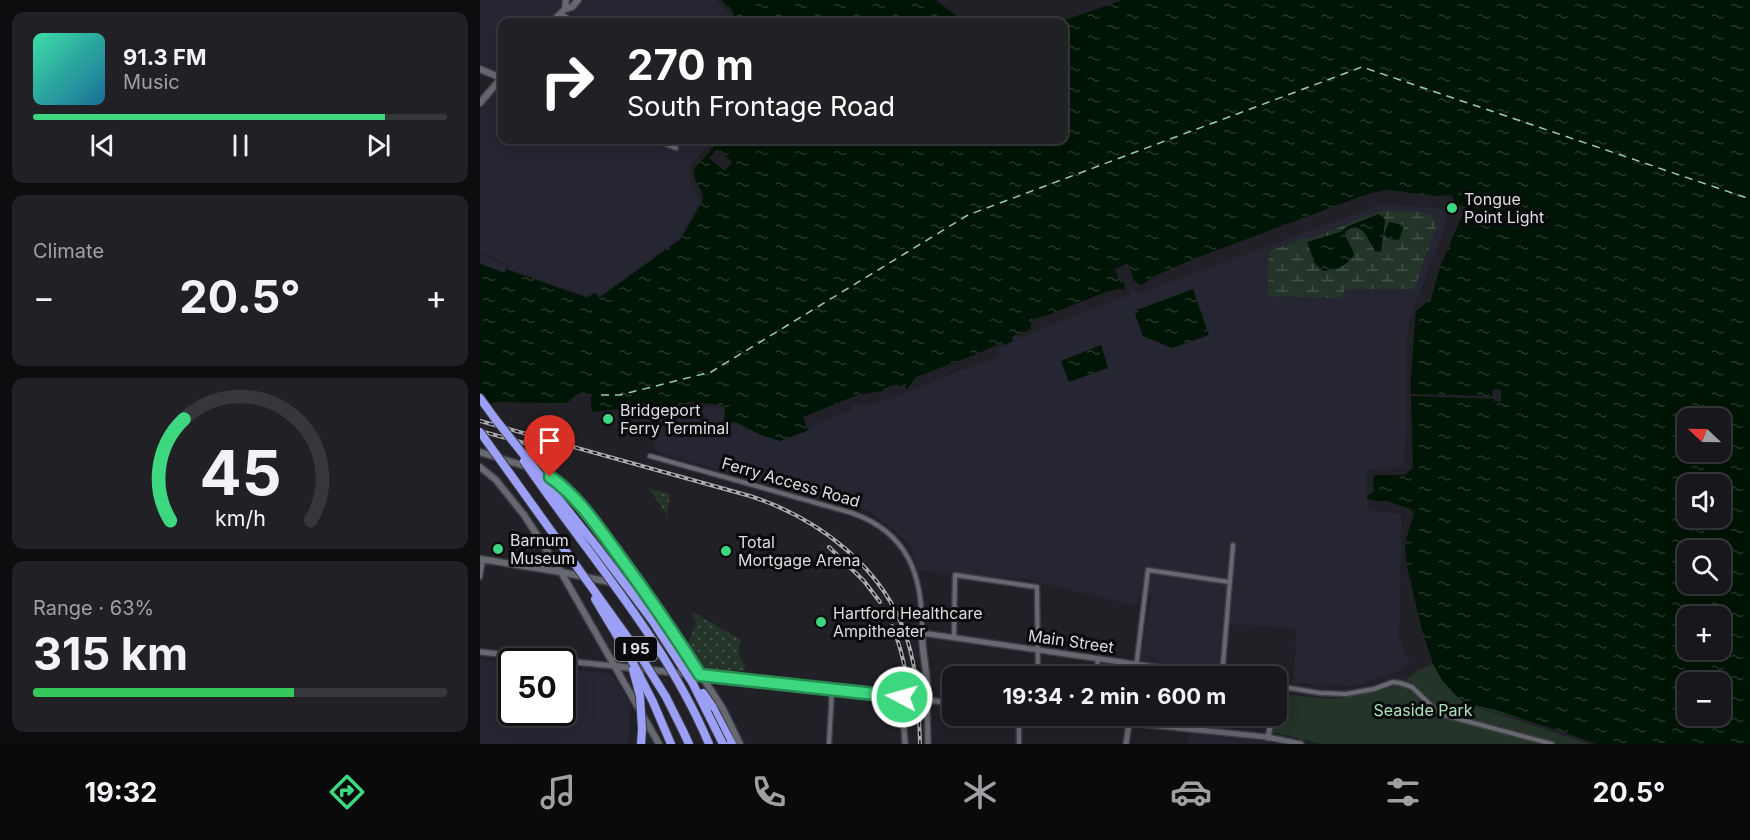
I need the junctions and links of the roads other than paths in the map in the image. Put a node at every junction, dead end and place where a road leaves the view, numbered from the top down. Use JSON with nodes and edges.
{"nodes":[{"id":1,"x":566,"y":0,"type":"edge"},
{"id":2,"x":578,"y":0,"type":"edge"},
{"id":3,"x":563,"y":11,"type":"junction"},
{"id":4,"x":556,"y":18,"type":"edge"},
{"id":5,"x":569,"y":18,"type":"edge"},
{"id":6,"x":480,"y":69,"type":"edge"},
{"id":7,"x":498,"y":76,"type":"edge"},
{"id":8,"x":498,"y":83,"type":"edge"},
{"id":9,"x":480,"y":103,"type":"edge"},
{"id":10,"x":666,"y":144,"type":"edge"},
{"id":11,"x":676,"y":148,"type":"dead end"},
{"id":12,"x":480,"y":398,"type":"edge"},
{"id":13,"x":496,"y":420,"type":"junction"},
{"id":14,"x":480,"y":432,"type":"edge"},
{"id":15,"x":480,"y":452,"type":"edge"},
{"id":16,"x":650,"y":456,"type":"dead end"},
{"id":17,"x":480,"y":467,"type":"edge"},
{"id":18,"x":1233,"y":545,"type":"dead end"},
{"id":19,"x":481,"y":560,"type":"edge"},
{"id":20,"x":561,"y":572,"type":"junction"},
{"id":21,"x":582,"y":573,"type":"junction"},
{"id":22,"x":480,"y":576,"type":"edge"},
{"id":23,"x":1229,"y":582,"type":"junction"},
{"id":24,"x":644,"y":590,"type":"junction"},
{"id":25,"x":922,"y":633,"type":"junction"},
{"id":26,"x":954,"y":637,"type":"junction"},
{"id":27,"x":619,"y":638,"type":"junction"},
{"id":28,"x":1038,"y":650,"type":"junction"},
{"id":29,"x":673,"y":651,"type":"junction"},
{"id":30,"x":480,"y":652,"type":"edge"},
{"id":31,"x":1098,"y":659,"type":"junction"},
{"id":32,"x":1136,"y":664,"type":"junction"},
{"id":33,"x":614,"y":666,"type":"junction"},
{"id":34,"x":1038,"y":666,"type":"edge"},
{"id":35,"x":1097,"y":666,"type":"edge"},
{"id":36,"x":1149,"y":666,"type":"edge"},
{"id":37,"x":1223,"y":666,"type":"edge"},
{"id":38,"x":700,"y":675,"type":"junction"},
{"id":39,"x":1287,"y":688,"type":"edge"},
{"id":40,"x":832,"y":690,"type":"junction"},
{"id":41,"x":902,"y":697,"type":"junction"},
{"id":42,"x":927,"y":700,"type":"junction"},
{"id":43,"x":942,"y":702,"type":"edge"},
{"id":44,"x":1019,"y":726,"type":"edge"},
{"id":45,"x":1129,"y":726,"type":"edge"},
{"id":46,"x":1157,"y":726,"type":"edge"},
{"id":47,"x":1270,"y":726,"type":"edge"},
{"id":48,"x":1268,"y":738,"type":"junction"},
{"id":49,"x":1546,"y":743,"type":"edge"},
{"id":50,"x":641,"y":744,"type":"edge"},
{"id":51,"x":659,"y":744,"type":"edge"},
{"id":52,"x":671,"y":744,"type":"edge"},
{"id":53,"x":688,"y":744,"type":"edge"},
{"id":54,"x":709,"y":744,"type":"edge"},
{"id":55,"x":723,"y":744,"type":"edge"},
{"id":56,"x":732,"y":744,"type":"edge"},
{"id":57,"x":740,"y":744,"type":"edge"},
{"id":58,"x":829,"y":744,"type":"edge"},
{"id":59,"x":905,"y":744,"type":"edge"},
{"id":60,"x":928,"y":744,"type":"edge"},
{"id":61,"x":1019,"y":744,"type":"edge"},
{"id":62,"x":1126,"y":744,"type":"edge"},
{"id":63,"x":1301,"y":744,"type":"edge"},
{"id":64,"x":1552,"y":744,"type":"edge"}],
"edges":[{"from":1,"to":3,"type":"main road"},
{"from":2,"to":3,"type":"main road"},
{"from":3,"to":4,"type":"main road"},
{"from":3,"to":5,"type":"street"},
{"from":6,"to":7,"type":"main road"},
{"from":8,"to":9,"type":"main road"},
{"from":10,"to":11,"type":"street"},
{"from":12,"to":13,"type":"highway","number":"I 95"},
{"from":13,"to":29,"type":"highway","bridge":true},
{"from":13,"to":54,"type":"highway","number":"I 95","bridge":true},
{"from":14,"to":21,"type":"highway","number":"I 95","bridge":true},
{"from":15,"to":24,"type":"main road"},
{"from":16,"to":25,"type":"street","name":"Ferry Access Road"},
{"from":17,"to":20,"type":"main road"},
{"from":18,"to":23,"type":"street"},
{"from":19,"to":20,"type":"main road"},
{"from":19,"to":22,"type":"street"},
{"from":20,"to":24,"type":"main road"},
{"from":20,"to":33,"type":"main road"},
{"from":21,"to":27,"type":"highway","bridge":true},
{"from":21,"to":53,"type":"highway","number":"I 95","bridge":true},
{"from":23,"to":32,"type":"street"},
{"from":23,"to":37,"type":"street"},
{"from":24,"to":38,"type":"main road"},
{"from":25,"to":26,"type":"street","name":"Main Street"},
{"from":25,"to":42,"type":"main road","name":"Ferry Access Road"},
{"from":26,"to":28,"type":"street","name":"Main Street"},
{"from":26,"to":28,"type":"street"},
{"from":27,"to":50,"type":"highway","bridge":true},
{"from":27,"to":52,"type":"highway","bridge":true},
{"from":28,"to":31,"type":"street","name":"Main Street"},
{"from":28,"to":34,"type":"street"},
{"from":29,"to":55,"type":"highway","bridge":true},
{"from":29,"to":56,"type":"highway","bridge":true},
{"from":30,"to":33,"type":"street"},
{"from":31,"to":32,"type":"street","name":"Main Street"},
{"from":31,"to":35,"type":"street"},
{"from":32,"to":36,"type":"street","name":"Main Street"},
{"from":33,"to":38,"type":"main road"},
{"from":33,"to":51,"type":"main road"},
{"from":38,"to":40,"type":"main road"},
{"from":38,"to":57,"type":"main road"},
{"from":39,"to":49,"type":"street"},
{"from":40,"to":41,"type":"main road"},
{"from":40,"to":58,"type":"street"},
{"from":41,"to":42,"type":"main road"},
{"from":41,"to":59,"type":"street"},
{"from":42,"to":43,"type":"street"},
{"from":42,"to":60,"type":"street"},
{"from":44,"to":61,"type":"street"},
{"from":45,"to":62,"type":"street"},
{"from":46,"to":48,"type":"street"},
{"from":47,"to":48,"type":"street"},
{"from":48,"to":63,"type":"street"},
{"from":49,"to":64,"type":"street"}]}
